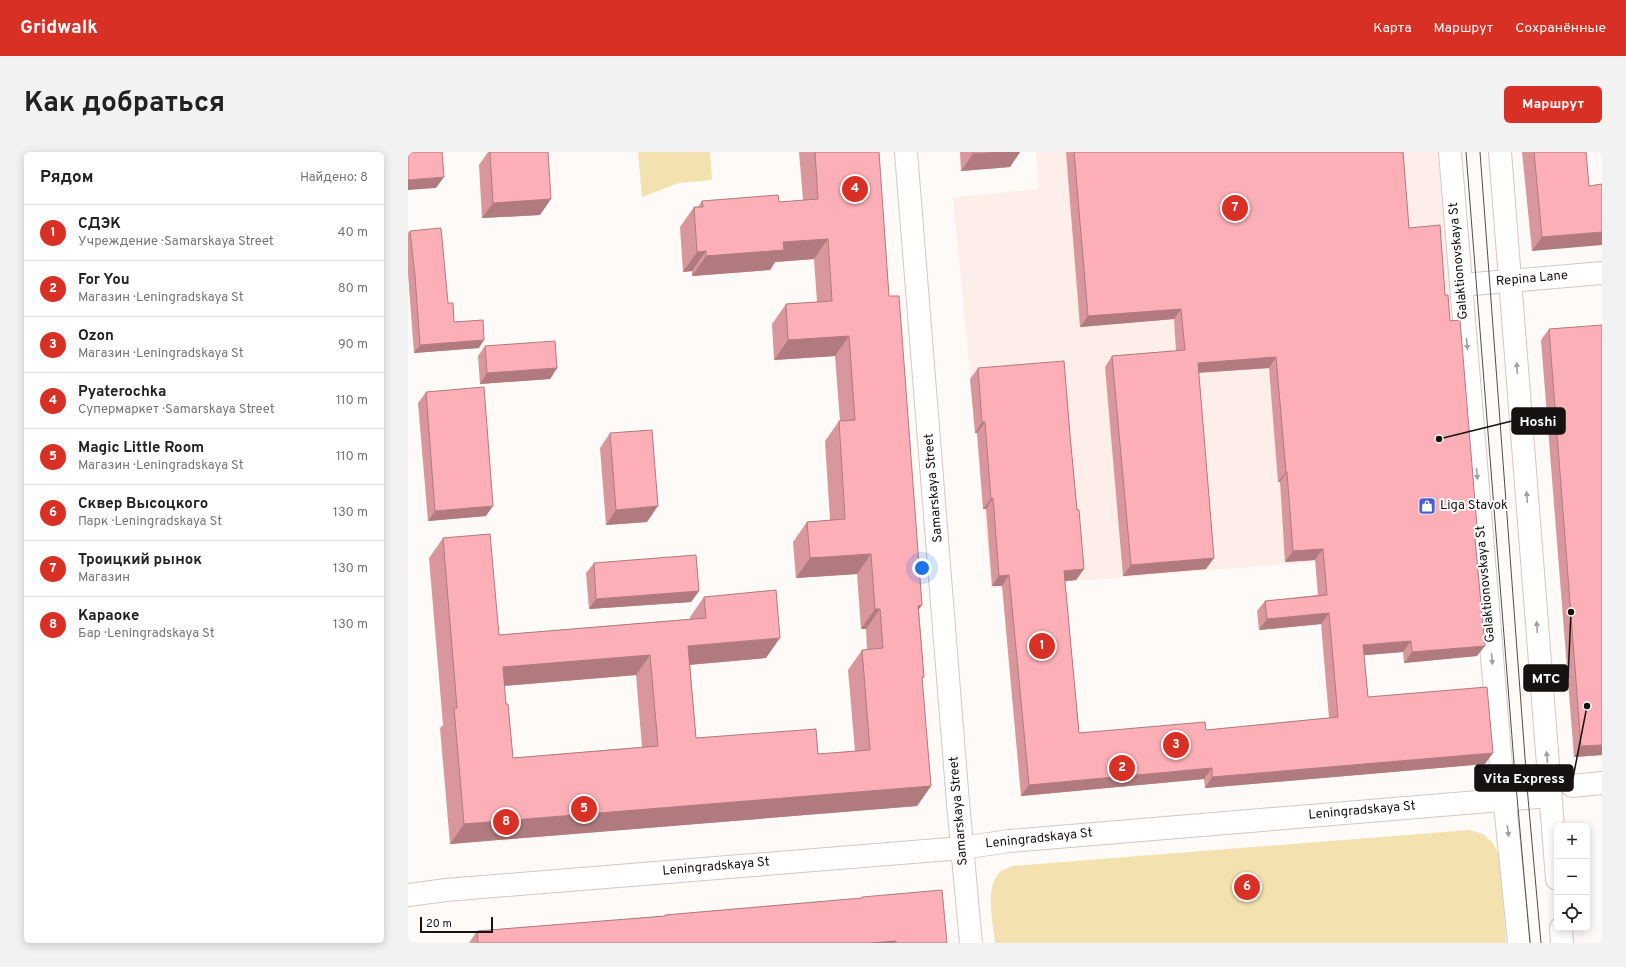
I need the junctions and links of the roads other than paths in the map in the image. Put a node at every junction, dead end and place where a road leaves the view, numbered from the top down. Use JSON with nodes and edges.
{"nodes":[{"id":1,"x":906,"y":152,"type":"edge"},
{"id":2,"x":1450,"y":152,"type":"edge"},
{"id":3,"x":1500,"y":152,"type":"edge"},
{"id":4,"x":1602,"y":273,"type":"edge"},
{"id":5,"x":1510,"y":280,"type":"junction"},
{"id":6,"x":1462,"y":285,"type":"junction"},
{"id":7,"x":1602,"y":783,"type":"edge"},
{"id":8,"x":1572,"y":786,"type":"dead end"},
{"id":9,"x":1550,"y":796,"type":"junction"},
{"id":10,"x":1504,"y":800,"type":"junction"},
{"id":11,"x":962,"y":848,"type":"junction"},
{"id":12,"x":1555,"y":859,"type":"edge"},
{"id":13,"x":408,"y":895,"type":"edge"},
{"id":14,"x":1561,"y":931,"type":"edge"},
{"id":15,"x":971,"y":943,"type":"edge"},
{"id":16,"x":1519,"y":943,"type":"edge"},
{"id":17,"x":1562,"y":943,"type":"edge"}],
"edges":[{"from":1,"to":11,"type":"main road","name":"Samarskaya Street"},
{"from":2,"to":6,"type":"main road","name":"Galaktionovskaya St"},
{"from":3,"to":5,"type":"main road"},
{"from":4,"to":5,"type":"main road","name":"Repina Lane"},
{"from":5,"to":6,"type":"main road","name":"Repina Lane"},
{"from":9,"to":5,"type":"main road","one_way":true},
{"from":6,"to":10,"type":"main road","name":"Galaktionovskaya St","one_way":true},
{"from":7,"to":8,"type":"main road"},
{"from":9,"to":10,"type":"main road","name":"Leningradskaya St"},
{"from":9,"to":12,"type":"main road"},
{"from":10,"to":11,"type":"main road","name":"Leningradskaya St"},
{"from":10,"to":16,"type":"main road","name":"Galaktionovskaya St","one_way":true},
{"from":11,"to":13,"type":"main road","name":"Leningradskaya St"},
{"from":11,"to":15,"type":"main road","name":"Samarskaya Street"},
{"from":14,"to":17,"type":"main road"}]}
